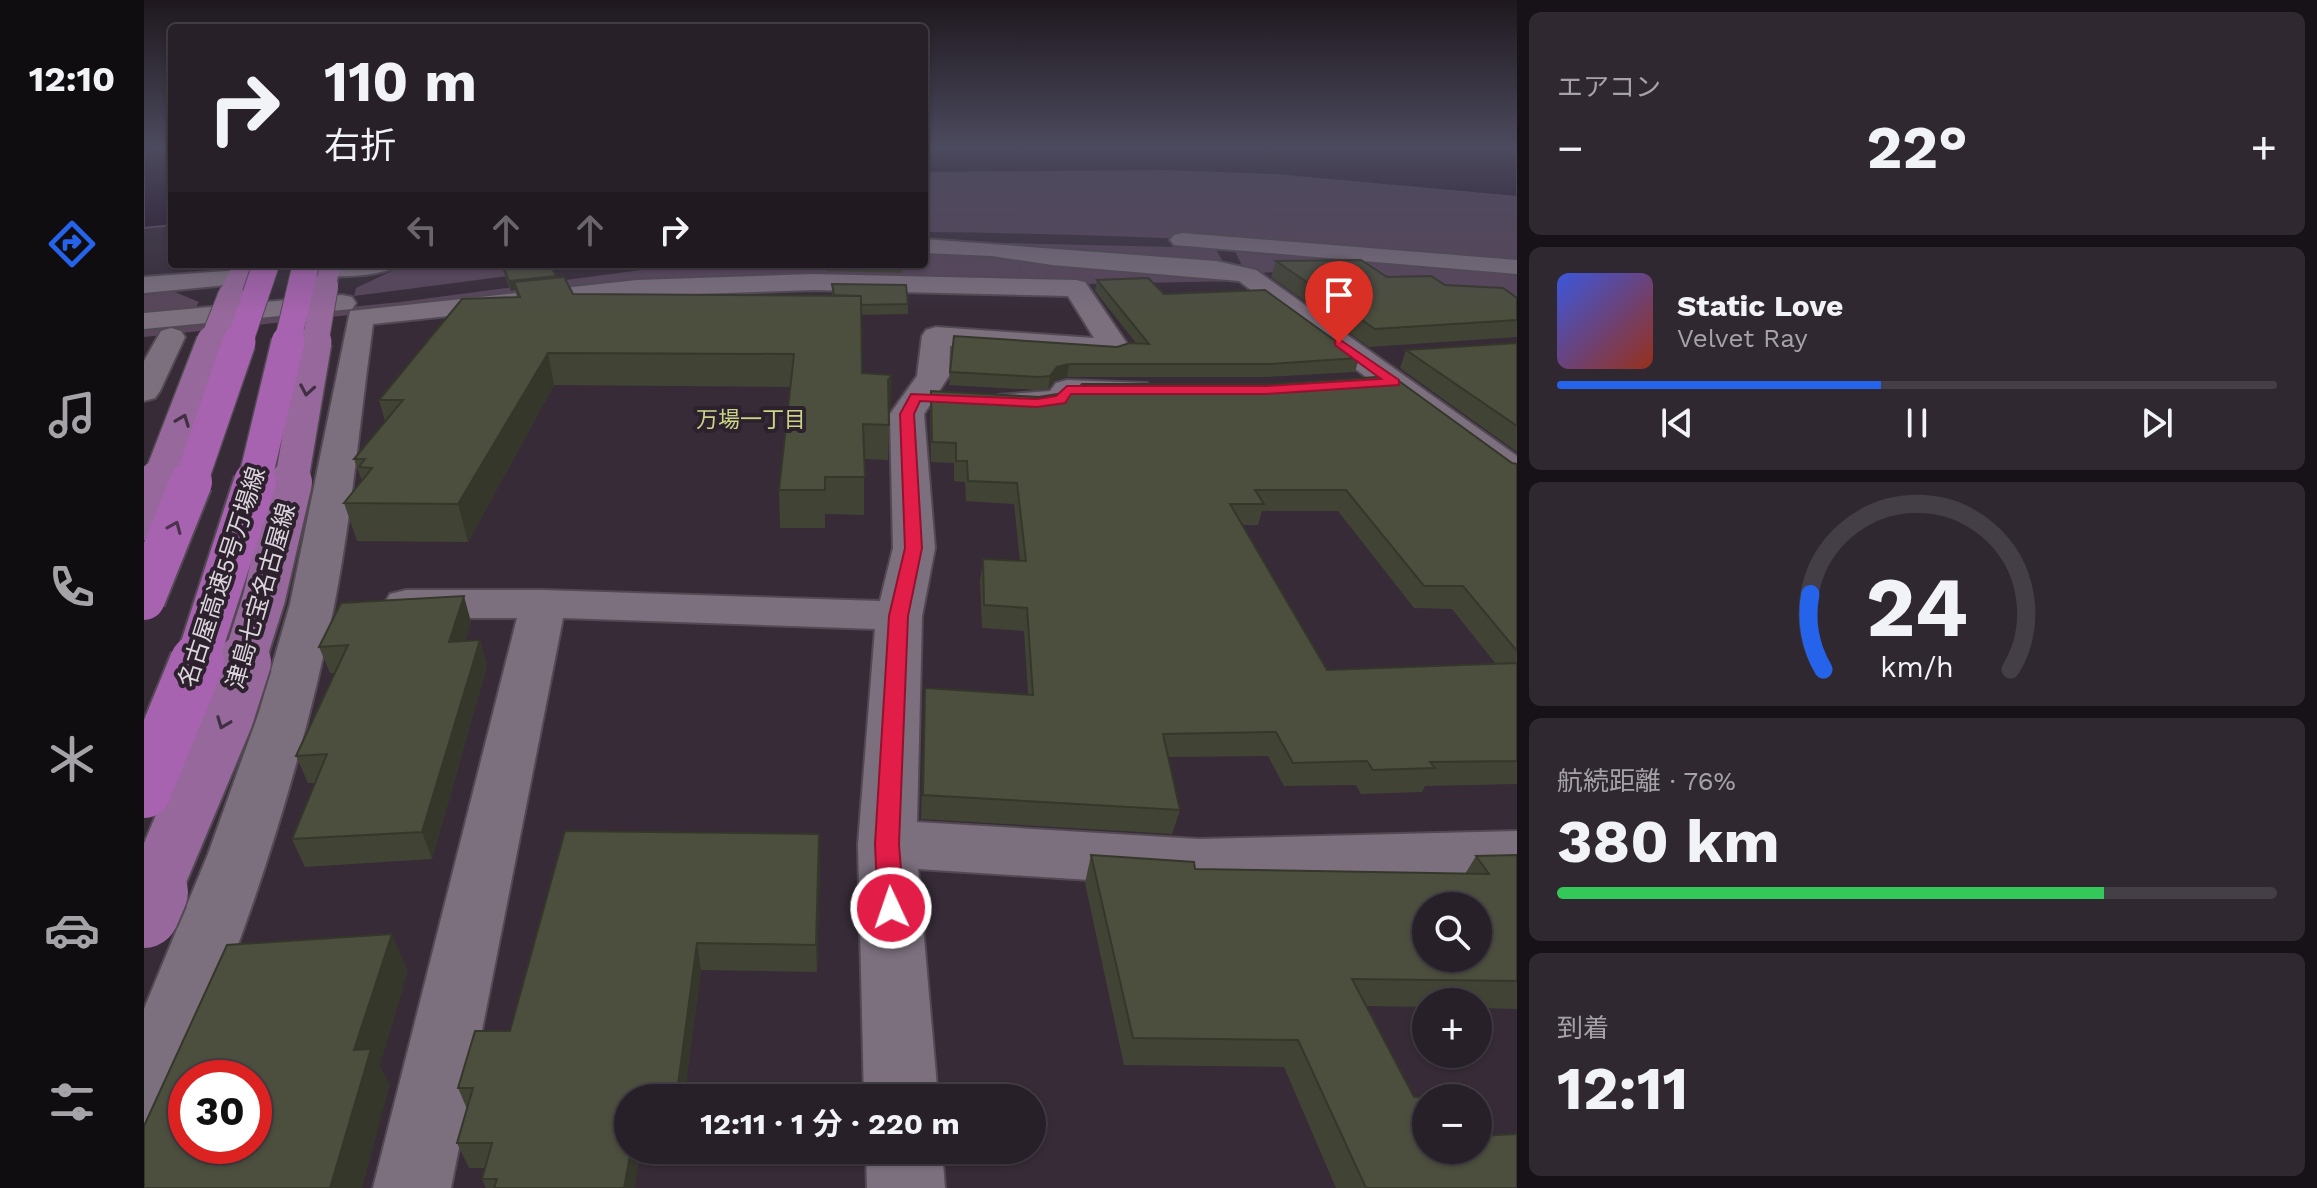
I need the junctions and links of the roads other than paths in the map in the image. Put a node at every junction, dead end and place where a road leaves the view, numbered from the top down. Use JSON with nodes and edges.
{"nodes":[{"id":1,"x":928,"y":236,"type":"edge"},
{"id":2,"x":1117,"y":238,"type":"dead end"},
{"id":3,"x":1163,"y":239,"type":"dead end"},
{"id":4,"x":928,"y":246,"type":"edge"},
{"id":5,"x":1517,"y":267,"type":"edge"},
{"id":6,"x":350,"y":268,"type":"edge"},
{"id":7,"x":610,"y":268,"type":"edge"},
{"id":8,"x":322,"y":271,"type":"edge"},
{"id":9,"x":246,"y":275,"type":"edge"},
{"id":10,"x":144,"y":285,"type":"edge"},
{"id":11,"x":144,"y":321,"type":"edge"},
{"id":12,"x":171,"y":337,"type":"dead end"},
{"id":13,"x":1174,"y":390,"type":"edge"},
{"id":14,"x":144,"y":391,"type":"edge"},
{"id":15,"x":916,"y":397,"type":"junction"},
{"id":16,"x":1517,"y":473,"type":"edge"},
{"id":17,"x":144,"y":519,"type":"edge"},
{"id":18,"x":144,"y":599,"type":"edge"},
{"id":19,"x":312,"y":604,"type":"junction"},
{"id":20,"x":543,"y":604,"type":"junction"},
{"id":21,"x":899,"y":616,"type":"junction"},
{"id":22,"x":144,"y":791,"type":"edge"},
{"id":23,"x":887,"y":844,"type":"junction"},
{"id":24,"x":1517,"y":855,"type":"edge"},
{"id":25,"x":144,"y":913,"type":"edge"},
{"id":26,"x":900,"y":1084,"type":"edge"},
{"id":27,"x":144,"y":1087,"type":"edge"},
{"id":28,"x":905,"y":1164,"type":"edge"},
{"id":29,"x":412,"y":1188,"type":"edge"},
{"id":30,"x":906,"y":1188,"type":"edge"}],
"edges":[{"from":1,"to":2,"type":"street"},
{"from":3,"to":5,"type":"street"},
{"from":4,"to":16,"type":"street"},
{"from":6,"to":8,"type":"street"},
{"from":7,"to":11,"type":"street"},
{"from":8,"to":22,"type":"highway","name":"名古屋高速5号万場線","bridge":true},
{"from":8,"to":25,"type":"main road","name":"津島七宝名古屋線","one_way":true,"bridge":true},
{"from":9,"to":10,"type":"street"},
{"from":17,"to":9,"type":"main road","one_way":true,"bridge":true},
{"from":18,"to":9,"type":"highway","one_way":true,"bridge":true},
{"from":12,"to":14,"type":"street"},
{"from":13,"to":15,"type":"street"},
{"from":15,"to":19,"type":"street"},
{"from":15,"to":21,"type":"street"},
{"from":19,"to":20,"type":"street"},
{"from":19,"to":27,"type":"street"},
{"from":20,"to":21,"type":"street"},
{"from":20,"to":29,"type":"street"},
{"from":21,"to":23,"type":"street"},
{"from":23,"to":24,"type":"street"},
{"from":23,"to":26,"type":"street"},
{"from":28,"to":30,"type":"street"}]}
